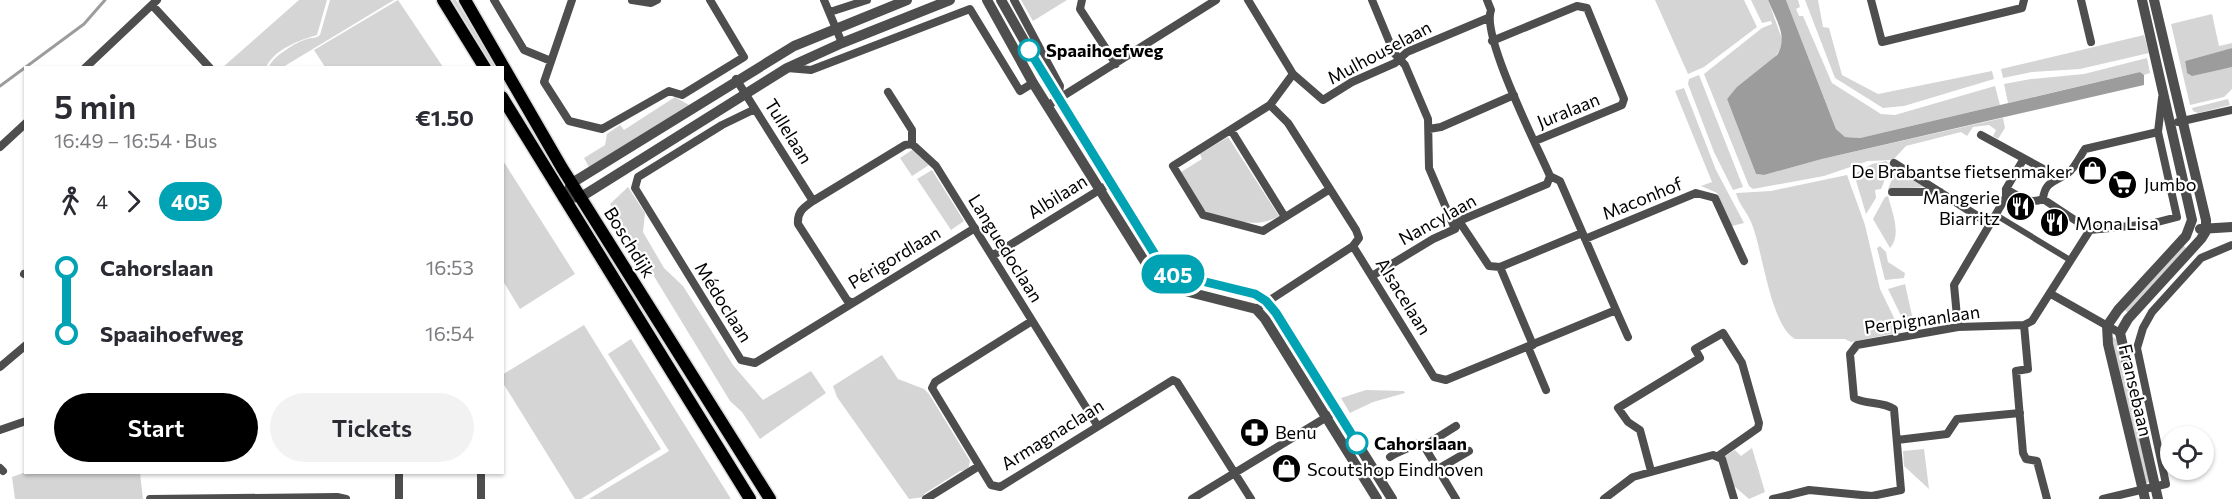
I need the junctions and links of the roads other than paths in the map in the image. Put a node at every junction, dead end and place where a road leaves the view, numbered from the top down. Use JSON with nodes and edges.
{"nodes":[{"id":1,"x":443,"y":0,"type":"edge"},
{"id":2,"x":465,"y":0,"type":"edge"},
{"id":3,"x":494,"y":0,"type":"edge"},
{"id":4,"x":572,"y":0,"type":"edge"},
{"id":5,"x":632,"y":0,"type":"edge"},
{"id":6,"x":657,"y":0,"type":"edge"},
{"id":7,"x":710,"y":0,"type":"edge"},
{"id":8,"x":824,"y":0,"type":"edge"},
{"id":9,"x":867,"y":0,"type":"edge"},
{"id":10,"x":907,"y":0,"type":"edge"},
{"id":11,"x":950,"y":0,"type":"edge"},
{"id":12,"x":987,"y":0,"type":"edge"},
{"id":13,"x":1001,"y":0,"type":"edge"},
{"id":14,"x":1014,"y":0,"type":"edge"},
{"id":15,"x":1082,"y":0,"type":"edge"},
{"id":16,"x":1216,"y":0,"type":"edge"},
{"id":17,"x":1248,"y":0,"type":"edge"},
{"id":18,"x":1372,"y":0,"type":"edge"},
{"id":19,"x":1487,"y":0,"type":"edge"},
{"id":20,"x":1871,"y":0,"type":"edge"},
{"id":21,"x":2024,"y":0,"type":"edge"},
{"id":22,"x":2081,"y":0,"type":"edge"},
{"id":23,"x":2142,"y":0,"type":"edge"},
{"id":24,"x":2154,"y":0,"type":"edge"},
{"id":25,"x":155,"y":2,"type":"edge"},
{"id":26,"x":830,"y":12,"type":"junction"},
{"id":27,"x":1488,"y":18,"type":"junction"},
{"id":28,"x":836,"y":28,"type":"junction"},
{"id":29,"x":1492,"y":41,"type":"junction"},
{"id":30,"x":2091,"y":42,"type":"dead end"},
{"id":31,"x":842,"y":43,"type":"junction"},
{"id":32,"x":1400,"y":58,"type":"junction"},
{"id":33,"x":551,"y":61,"type":"junction"},
{"id":34,"x":1116,"y":64,"type":"junction"},
{"id":35,"x":87,"y":66,"type":"edge"},
{"id":36,"x":208,"y":66,"type":"edge"},
{"id":37,"x":484,"y":66,"type":"edge"},
{"id":38,"x":504,"y":66,"type":"edge"},
{"id":39,"x":504,"y":67,"type":"edge"},
{"id":40,"x":787,"y":68,"type":"junction"},
{"id":41,"x":1293,"y":74,"type":"junction"},
{"id":42,"x":736,"y":80,"type":"junction"},
{"id":43,"x":1033,"y":83,"type":"junction"},
{"id":44,"x":2163,"y":90,"type":"junction"},
{"id":45,"x":888,"y":92,"type":"dead end"},
{"id":46,"x":746,"y":94,"type":"junction"},
{"id":47,"x":1514,"y":94,"type":"junction"},
{"id":48,"x":1058,"y":100,"type":"junction"},
{"id":49,"x":504,"y":101,"type":"edge"},
{"id":50,"x":1270,"y":105,"type":"junction"},
{"id":51,"x":1047,"y":106,"type":"junction"},
{"id":52,"x":755,"y":109,"type":"junction"},
{"id":53,"x":2232,"y":110,"type":"edge"},
{"id":54,"x":2184,"y":120,"type":"junction"},
{"id":55,"x":2172,"y":123,"type":"junction"},
{"id":56,"x":24,"y":125,"type":"edge"},
{"id":57,"x":1429,"y":129,"type":"junction"},
{"id":58,"x":1231,"y":130,"type":"junction"},
{"id":59,"x":2158,"y":132,"type":"junction"},
{"id":60,"x":1981,"y":135,"type":"dead end"},
{"id":61,"x":1535,"y":141,"type":"junction"},
{"id":62,"x":912,"y":144,"type":"junction"},
{"id":63,"x":0,"y":147,"type":"edge"},
{"id":64,"x":2023,"y":160,"type":"junction"},
{"id":65,"x":1894,"y":163,"type":"dead end"},
{"id":66,"x":1550,"y":177,"type":"junction"},
{"id":67,"x":2058,"y":177,"type":"junction"},
{"id":68,"x":572,"y":183,"type":"junction"},
{"id":69,"x":1109,"y":184,"type":"junction"},
{"id":70,"x":1330,"y":189,"type":"junction"},
{"id":71,"x":2006,"y":189,"type":"junction"},
{"id":72,"x":1099,"y":190,"type":"junction"},
{"id":73,"x":1892,"y":192,"type":"dead end"},
{"id":74,"x":1941,"y":192,"type":"junction"},
{"id":75,"x":581,"y":197,"type":"junction"},
{"id":76,"x":564,"y":198,"type":"junction"},
{"id":77,"x":2043,"y":199,"type":"junction"},
{"id":78,"x":813,"y":201,"type":"junction"},
{"id":79,"x":1996,"y":214,"type":"junction"},
{"id":80,"x":1285,"y":218,"type":"junction"},
{"id":81,"x":1990,"y":224,"type":"junction"},
{"id":82,"x":1457,"y":225,"type":"junction"},
{"id":83,"x":2191,"y":227,"type":"junction"},
{"id":84,"x":2232,"y":227,"type":"edge"},
{"id":85,"x":975,"y":228,"type":"junction"},
{"id":86,"x":2090,"y":230,"type":"junction"},
{"id":87,"x":2206,"y":231,"type":"junction"},
{"id":88,"x":1584,"y":236,"type":"junction"},
{"id":89,"x":2232,"y":245,"type":"edge"},
{"id":90,"x":1353,"y":246,"type":"junction"},
{"id":91,"x":992,"y":256,"type":"junction"},
{"id":92,"x":2070,"y":260,"type":"junction"},
{"id":93,"x":1744,"y":261,"type":"dead end"},
{"id":94,"x":1500,"y":267,"type":"junction"},
{"id":95,"x":1372,"y":276,"type":"junction"},
{"id":96,"x":2051,"y":294,"type":"junction"},
{"id":97,"x":1266,"y":301,"type":"junction"},
{"id":98,"x":852,"y":303,"type":"junction"},
{"id":99,"x":1256,"y":309,"type":"junction"},
{"id":100,"x":1616,"y":310,"type":"junction"},
{"id":101,"x":1032,"y":321,"type":"junction"},
{"id":102,"x":2024,"y":325,"type":"junction"},
{"id":103,"x":2107,"y":326,"type":"junction"},
{"id":104,"x":1958,"y":327,"type":"junction"},
{"id":105,"x":2120,"y":333,"type":"junction"},
{"id":106,"x":1628,"y":338,"type":"dead end"},
{"id":107,"x":1530,"y":346,"type":"junction"},
{"id":108,"x":24,"y":347,"type":"edge"},
{"id":109,"x":0,"y":367,"type":"edge"},
{"id":110,"x":1546,"y":390,"type":"dead end"},
{"id":111,"x":1337,"y":411,"type":"junction"},
{"id":112,"x":2020,"y":413,"type":"junction"},
{"id":113,"x":1326,"y":418,"type":"junction"},
{"id":114,"x":24,"y":423,"type":"edge"},
{"id":115,"x":1097,"y":425,"type":"junction"},
{"id":116,"x":1456,"y":426,"type":"dead end"},
{"id":117,"x":0,"y":430,"type":"edge"},
{"id":118,"x":1897,"y":440,"type":"junction"},
{"id":119,"x":1424,"y":446,"type":"junction"},
{"id":120,"x":1469,"y":450,"type":"dead end"},
{"id":121,"x":1718,"y":456,"type":"junction"},
{"id":122,"x":1390,"y":457,"type":"dead end"},
{"id":123,"x":979,"y":466,"type":"junction"},
{"id":124,"x":1438,"y":469,"type":"junction"},
{"id":125,"x":1651,"y":471,"type":"junction"},
{"id":126,"x":1236,"y":472,"type":"junction"},
{"id":127,"x":399,"y":474,"type":"edge"},
{"id":128,"x":481,"y":474,"type":"edge"},
{"id":129,"x":2144,"y":494,"type":"edge"},
{"id":130,"x":2157,"y":494,"type":"edge"},
{"id":131,"x":285,"y":498,"type":"edge"},
{"id":132,"x":1872,"y":498,"type":"edge"},
{"id":133,"x":150,"y":499,"type":"edge"},
{"id":134,"x":346,"y":499,"type":"edge"},
{"id":135,"x":399,"y":499,"type":"edge"},
{"id":136,"x":481,"y":499,"type":"edge"},
{"id":137,"x":750,"y":499,"type":"edge"},
{"id":138,"x":770,"y":499,"type":"edge"},
{"id":139,"x":926,"y":499,"type":"edge"},
{"id":140,"x":1192,"y":499,"type":"edge"},
{"id":141,"x":1251,"y":499,"type":"edge"},
{"id":142,"x":1377,"y":499,"type":"edge"},
{"id":143,"x":1392,"y":499,"type":"edge"},
{"id":144,"x":1456,"y":499,"type":"edge"},
{"id":145,"x":1604,"y":499,"type":"edge"},
{"id":146,"x":1734,"y":499,"type":"edge"},
{"id":147,"x":1773,"y":499,"type":"edge"},
{"id":148,"x":2047,"y":499,"type":"edge"},
{"id":149,"x":2103,"y":499,"type":"edge"}],
"edges":[{"from":1,"to":37,"type":"main road"},
{"from":2,"to":38,"type":"main road","name":"Boschdijk"},
{"from":3,"to":33,"type":"street"},
{"from":4,"to":33,"type":"street"},
{"from":5,"to":6,"type":"street"},
{"from":7,"to":33,"type":"street"},
{"from":8,"to":26,"type":"street"},
{"from":9,"to":26,"type":"street"},
{"from":10,"to":28,"type":"street"},
{"from":11,"to":31,"type":"street"},
{"from":12,"to":43,"type":"street"},
{"from":13,"to":48,"type":"street"},
{"from":14,"to":48,"type":"street"},
{"from":15,"to":34,"type":"street"},
{"from":16,"to":34,"type":"street"},
{"from":17,"to":41,"type":"street"},
{"from":18,"to":32,"type":"street"},
{"from":19,"to":27,"type":"street"},
{"from":20,"to":21,"type":"street"},
{"from":22,"to":30,"type":"street"},
{"from":23,"to":44,"type":"street"},
{"from":24,"to":54,"type":"street"},
{"from":25,"to":35,"type":"street"},
{"from":25,"to":36,"type":"street"},
{"from":26,"to":28,"type":"street"},
{"from":27,"to":29,"type":"street"},
{"from":27,"to":32,"type":"street","name":"Mulhouselaan"},
{"from":28,"to":31,"type":"street"},
{"from":28,"to":42,"type":"street"},
{"from":29,"to":47,"type":"street"},
{"from":29,"to":61,"type":"street","name":"Juralaan"},
{"from":31,"to":40,"type":"street"},
{"from":32,"to":41,"type":"street","name":"Mulhouselaan"},
{"from":32,"to":57,"type":"street"},
{"from":34,"to":48,"type":"street"},
{"from":39,"to":68,"type":"main road","name":"Boschdijk"},
{"from":40,"to":43,"type":"street"},
{"from":40,"to":46,"type":"street"},
{"from":41,"to":50,"type":"street"},
{"from":42,"to":46,"type":"street","name":"Tullelaan"},
{"from":42,"to":68,"type":"street"},
{"from":43,"to":51,"type":"street"},
{"from":44,"to":55,"type":"street"},
{"from":44,"to":59,"type":"street"},
{"from":45,"to":62,"type":"street"},
{"from":46,"to":52,"type":"street","name":"Tullelaan"},
{"from":46,"to":75,"type":"street"},
{"from":47,"to":57,"type":"street"},
{"from":47,"to":61,"type":"street"},
{"from":48,"to":51,"type":"street"},
{"from":48,"to":69,"type":"street"},
{"from":49,"to":76,"type":"main road","name":"Boschdijk"},
{"from":50,"to":58,"type":"street"},
{"from":50,"to":70,"type":"street"},
{"from":51,"to":72,"type":"street"},
{"from":52,"to":78,"type":"street","name":"Tullelaan"},
{"from":52,"to":98,"type":"street","name":"Médoclaan"},
{"from":53,"to":54,"type":"street"},
{"from":54,"to":55,"type":"street"},
{"from":54,"to":87,"type":"street"},
{"from":55,"to":83,"type":"street"},
{"from":56,"to":63,"type":"street"},
{"from":57,"to":82,"type":"street"},
{"from":58,"to":80,"type":"street"},
{"from":58,"to":80,"type":"street"},
{"from":59,"to":67,"type":"street"},
{"from":59,"to":86,"type":"street"},
{"from":60,"to":64,"type":"street"},
{"from":61,"to":66,"type":"street"},
{"from":62,"to":78,"type":"street","name":"Périgordlaan"},
{"from":62,"to":85,"type":"street","name":"Languedoclaan"},
{"from":64,"to":67,"type":"street"},
{"from":64,"to":71,"type":"street"},
{"from":65,"to":74,"type":"street"},
{"from":66,"to":82,"type":"street","name":"Nancylaan"},
{"from":66,"to":88,"type":"street"},
{"from":67,"to":77,"type":"street"},
{"from":68,"to":75,"type":"main road","name":"Boschdijk"},
{"from":68,"to":76,"type":"street"},
{"from":69,"to":72,"type":"street","name":"Albilaan"},
{"from":69,"to":97,"type":"street"},
{"from":70,"to":80,"type":"street"},
{"from":70,"to":90,"type":"street"},
{"from":71,"to":77,"type":"street"},
{"from":71,"to":79,"type":"street"},
{"from":72,"to":91,"type":"street","name":"Albilaan"},
{"from":72,"to":99,"type":"street"},
{"from":73,"to":74,"type":"street"},
{"from":74,"to":81,"type":"street"},
{"from":75,"to":76,"type":"street"},
{"from":75,"to":138,"type":"main road","name":"Boschdijk"},
{"from":76,"to":137,"type":"main road","name":"Boschdijk"},
{"from":77,"to":86,"type":"street"},
{"from":78,"to":98,"type":"street","name":"Périgordlaan"},
{"from":79,"to":81,"type":"street"},
{"from":79,"to":92,"type":"street"},
{"from":81,"to":104,"type":"street"},
{"from":82,"to":94,"type":"street"},
{"from":82,"to":95,"type":"street","name":"Nancylaan"},
{"from":83,"to":87,"type":"street"},
{"from":83,"to":103,"type":"street","name":"Fransebaan"},
{"from":84,"to":87,"type":"street"},
{"from":85,"to":91,"type":"street","name":"Languedoclaan"},
{"from":85,"to":98,"type":"street","name":"Périgordlaan"},
{"from":86,"to":92,"type":"street"},
{"from":87,"to":105,"type":"street","name":"Fransebaan"},
{"from":88,"to":93,"type":"street","name":"Maconhof"},
{"from":88,"to":94,"type":"street"},
{"from":88,"to":100,"type":"street"},
{"from":89,"to":130,"type":"street","name":"Fransebaan"},
{"from":90,"to":95,"type":"street","name":"Alsacelaan"},
{"from":90,"to":97,"type":"street","name":"Alsacelaan"},
{"from":91,"to":101,"type":"street","name":"Languedoclaan"},
{"from":92,"to":96,"type":"street"},
{"from":94,"to":107,"type":"street"},
{"from":95,"to":107,"type":"street","name":"Alsacelaan"},
{"from":96,"to":102,"type":"street"},
{"from":96,"to":103,"type":"street"},
{"from":97,"to":99,"type":"street","name":"Alsacelaan"},
{"from":97,"to":111,"type":"street"},
{"from":99,"to":113,"type":"street"},
{"from":100,"to":106,"type":"street"},
{"from":100,"to":107,"type":"street","name":"Alsacelaan"},
{"from":101,"to":115,"type":"street","name":"Languedoclaan"},
{"from":101,"to":123,"type":"street","name":"Armagnaclaan"},
{"from":102,"to":104,"type":"street","name":"Perpignanlaan"},
{"from":102,"to":112,"type":"street"},
{"from":103,"to":105,"type":"street"},
{"from":103,"to":129,"type":"street","name":"Fransebaan"},
{"from":104,"to":118,"type":"street","name":"Perpignanlaan"},
{"from":105,"to":130,"type":"street","name":"Fransebaan"},
{"from":107,"to":110,"type":"street"},
{"from":108,"to":109,"type":"street"},
{"from":111,"to":113,"type":"street"},
{"from":111,"to":143,"type":"street"},
{"from":112,"to":118,"type":"street"},
{"from":112,"to":148,"type":"street"},
{"from":113,"to":126,"type":"street"},
{"from":113,"to":142,"type":"street"},
{"from":114,"to":117,"type":"street"},
{"from":115,"to":123,"type":"street","name":"Armagnaclaan"},
{"from":115,"to":126,"type":"street","name":"Armagnaclaan"},
{"from":116,"to":119,"type":"street"},
{"from":118,"to":132,"type":"street"},
{"from":119,"to":122,"type":"street"},
{"from":119,"to":124,"type":"street"},
{"from":120,"to":124,"type":"street"},
{"from":121,"to":125,"type":"street"},
{"from":121,"to":125,"type":"street"},
{"from":121,"to":146,"type":"street"},
{"from":123,"to":139,"type":"street"},
{"from":124,"to":144,"type":"street"},
{"from":125,"to":145,"type":"street"},
{"from":126,"to":140,"type":"street"},
{"from":126,"to":141,"type":"street"},
{"from":127,"to":135,"type":"street"},
{"from":128,"to":136,"type":"street"},
{"from":129,"to":130,"type":"street"},
{"from":129,"to":149,"type":"street"},
{"from":131,"to":133,"type":"street"},
{"from":131,"to":134,"type":"street"},
{"from":132,"to":147,"type":"street"}]}
